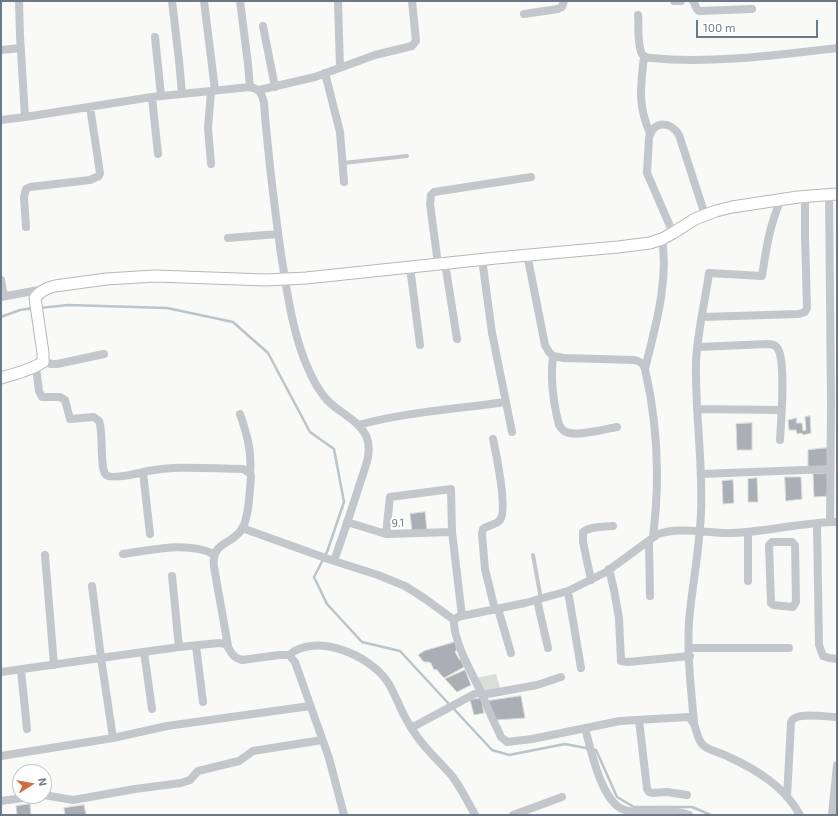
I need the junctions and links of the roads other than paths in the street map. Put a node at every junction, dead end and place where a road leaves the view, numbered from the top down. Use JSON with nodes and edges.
{"nodes":[{"id":1,"x":19,"y":1,"type":"edge"},
{"id":2,"x":172,"y":1,"type":"edge"},
{"id":3,"x":204,"y":1,"type":"edge"},
{"id":4,"x":240,"y":1,"type":"edge"},
{"id":5,"x":338,"y":1,"type":"edge"},
{"id":6,"x":412,"y":1,"type":"edge"},
{"id":7,"x":564,"y":1,"type":"edge"},
{"id":8,"x":674,"y":1,"type":"edge"},
{"id":9,"x":681,"y":1,"type":"edge"},
{"id":10,"x":692,"y":1,"type":"edge"},
{"id":11,"x":752,"y":9,"type":"dead end"},
{"id":12,"x":524,"y":14,"type":"dead end"},
{"id":13,"x":638,"y":15,"type":"dead end"},
{"id":14,"x":263,"y":26,"type":"dead end"},
{"id":15,"x":155,"y":37,"type":"dead end"},
{"id":16,"x":21,"y":48,"type":"junction"},
{"id":17,"x":837,"y":48,"type":"edge"},
{"id":18,"x":1,"y":50,"type":"edge"},
{"id":19,"x":644,"y":56,"type":"junction"},
{"id":20,"x":340,"y":68,"type":"junction"},
{"id":21,"x":325,"y":73,"type":"junction"},
{"id":22,"x":250,"y":87,"type":"junction"},
{"id":23,"x":274,"y":87,"type":"junction"},
{"id":24,"x":259,"y":90,"type":"junction"},
{"id":25,"x":213,"y":91,"type":"junction"},
{"id":26,"x":182,"y":94,"type":"junction"},
{"id":27,"x":161,"y":96,"type":"junction"},
{"id":28,"x":152,"y":97,"type":"junction"},
{"id":29,"x":90,"y":107,"type":"junction"},
{"id":30,"x":25,"y":117,"type":"junction"},
{"id":31,"x":1,"y":120,"type":"edge"},
{"id":32,"x":650,"y":132,"type":"junction"},
{"id":33,"x":158,"y":154,"type":"dead end"},
{"id":34,"x":407,"y":156,"type":"dead end"},
{"id":35,"x":343,"y":163,"type":"junction"},
{"id":36,"x":211,"y":164,"type":"dead end"},
{"id":37,"x":531,"y":177,"type":"dead end"},
{"id":38,"x":344,"y":182,"type":"dead end"},
{"id":39,"x":833,"y":194,"type":"edge"},
{"id":40,"x":805,"y":196,"type":"junction"},
{"id":41,"x":781,"y":199,"type":"junction"},
{"id":42,"x":705,"y":215,"type":"junction"},
{"id":43,"x":26,"y":228,"type":"dead end"},
{"id":44,"x":673,"y":233,"type":"junction"},
{"id":45,"x":278,"y":234,"type":"junction"},
{"id":46,"x":228,"y":238,"type":"dead end"},
{"id":47,"x":662,"y":239,"type":"junction"},
{"id":48,"x":527,"y":254,"type":"junction"},
{"id":49,"x":482,"y":259,"type":"junction"},
{"id":50,"x":441,"y":263,"type":"junction"},
{"id":51,"x":410,"y":267,"type":"junction"},
{"id":52,"x":285,"y":279,"type":"junction"},
{"id":53,"x":1,"y":280,"type":"edge"},
{"id":54,"x":47,"y":288,"type":"junction"},
{"id":55,"x":2,"y":297,"type":"edge"},
{"id":56,"x":702,"y":317,"type":"junction"},
{"id":57,"x":456,"y":339,"type":"dead end"},
{"id":58,"x":420,"y":345,"type":"dead end"},
{"id":59,"x":698,"y":347,"type":"junction"},
{"id":60,"x":104,"y":354,"type":"dead end"},
{"id":61,"x":553,"y":356,"type":"junction"},
{"id":62,"x":39,"y":364,"type":"junction"},
{"id":63,"x":646,"y":369,"type":"junction"},
{"id":64,"x":1,"y":378,"type":"edge"},
{"id":65,"x":506,"y":402,"type":"junction"},
{"id":66,"x":697,"y":409,"type":"junction"},
{"id":67,"x":781,"y":410,"type":"junction"},
{"id":68,"x":240,"y":414,"type":"dead end"},
{"id":69,"x":358,"y":425,"type":"junction"},
{"id":70,"x":617,"y":426,"type":"dead end"},
{"id":71,"x":512,"y":432,"type":"dead end"},
{"id":72,"x":493,"y":439,"type":"dead end"},
{"id":73,"x":780,"y":440,"type":"dead end"},
{"id":74,"x":830,"y":469,"type":"junction"},
{"id":75,"x":143,"y":472,"type":"junction"},
{"id":76,"x":250,"y":473,"type":"junction"},
{"id":77,"x":701,"y":474,"type":"junction"},
{"id":78,"x":348,"y":522,"type":"junction"},
{"id":79,"x":834,"y":522,"type":"edge"},
{"id":80,"x":817,"y":523,"type":"junction"},
{"id":81,"x":613,"y":526,"type":"dead end"},
{"id":82,"x":242,"y":528,"type":"junction"},
{"id":83,"x":780,"y":528,"type":"junction"},
{"id":84,"x":452,"y":532,"type":"junction"},
{"id":85,"x":701,"y":532,"type":"junction"},
{"id":86,"x":748,"y":532,"type":"junction"},
{"id":87,"x":150,"y":534,"type":"dead end"},
{"id":88,"x":386,"y":534,"type":"junction"},
{"id":89,"x":651,"y":539,"type":"junction"},
{"id":90,"x":781,"y":543,"type":"junction"},
{"id":91,"x":123,"y":554,"type":"dead end"},
{"id":92,"x":214,"y":554,"type":"junction"},
{"id":93,"x":45,"y":555,"type":"dead end"},
{"id":94,"x":533,"y":555,"type":"dead end"},
{"id":95,"x":333,"y":560,"type":"junction"},
{"id":96,"x":609,"y":570,"type":"junction"},
{"id":97,"x":172,"y":576,"type":"dead end"},
{"id":98,"x":591,"y":580,"type":"junction"},
{"id":99,"x":748,"y":581,"type":"dead end"},
{"id":100,"x":92,"y":586,"type":"dead end"},
{"id":101,"x":568,"y":591,"type":"junction"},
{"id":102,"x":650,"y":596,"type":"dead end"},
{"id":103,"x":539,"y":600,"type":"junction"},
{"id":104,"x":496,"y":609,"type":"junction"},
{"id":105,"x":462,"y":616,"type":"junction"},
{"id":106,"x":454,"y":620,"type":"junction"},
{"id":107,"x":196,"y":646,"type":"junction"},
{"id":108,"x":228,"y":646,"type":"junction"},
{"id":109,"x":179,"y":647,"type":"junction"},
{"id":110,"x":548,"y":648,"type":"dead end"},
{"id":111,"x":788,"y":648,"type":"dead end"},
{"id":112,"x":144,"y":652,"type":"junction"},
{"id":113,"x":690,"y":652,"type":"junction"},
{"id":114,"x":511,"y":653,"type":"dead end"},
{"id":115,"x":289,"y":655,"type":"junction"},
{"id":116,"x":101,"y":658,"type":"junction"},
{"id":117,"x":837,"y":659,"type":"edge"},
{"id":118,"x":54,"y":665,"type":"junction"},
{"id":119,"x":581,"y":668,"type":"dead end"},
{"id":120,"x":21,"y":670,"type":"junction"},
{"id":121,"x":1,"y":672,"type":"edge"},
{"id":122,"x":561,"y":677,"type":"dead end"},
{"id":123,"x":481,"y":693,"type":"junction"},
{"id":124,"x":203,"y":702,"type":"dead end"},
{"id":125,"x":310,"y":706,"type":"junction"},
{"id":126,"x":152,"y":708,"type":"dead end"},
{"id":127,"x":837,"y":717,"type":"edge"},
{"id":128,"x":639,"y":720,"type":"junction"},
{"id":129,"x":694,"y":722,"type":"junction"},
{"id":130,"x":411,"y":728,"type":"junction"},
{"id":131,"x":585,"y":728,"type":"junction"},
{"id":132,"x":27,"y":729,"type":"dead end"},
{"id":133,"x":113,"y":738,"type":"junction"},
{"id":134,"x":322,"y":740,"type":"junction"},
{"id":135,"x":1,"y":756,"type":"edge"},
{"id":136,"x":837,"y":765,"type":"edge"},
{"id":137,"x":687,"y":794,"type":"dead end"},
{"id":138,"x":52,"y":796,"type":"edge"},
{"id":139,"x":562,"y":797,"type":"dead end"},
{"id":140,"x":787,"y":797,"type":"junction"},
{"id":141,"x":12,"y":799,"type":"edge"},
{"id":142,"x":1,"y":801,"type":"edge"},
{"id":143,"x":624,"y":810,"type":"junction"},
{"id":144,"x":652,"y":813,"type":"edge"},
{"id":145,"x":344,"y":815,"type":"edge"},
{"id":146,"x":475,"y":815,"type":"edge"},
{"id":147,"x":513,"y":815,"type":"edge"},
{"id":148,"x":615,"y":815,"type":"edge"},
{"id":149,"x":689,"y":815,"type":"edge"},
{"id":150,"x":800,"y":815,"type":"edge"},
{"id":151,"x":832,"y":815,"type":"edge"}],
"edges":[{"from":1,"to":16,"type":"street"},
{"from":2,"to":26,"type":"street"},
{"from":3,"to":25,"type":"street"},
{"from":4,"to":22,"type":"street"},
{"from":5,"to":20,"type":"street"},
{"from":6,"to":20,"type":"street"},
{"from":7,"to":12,"type":"street"},
{"from":8,"to":9,"type":"street"},
{"from":10,"to":11,"type":"street"},
{"from":13,"to":19,"type":"street"},
{"from":14,"to":23,"type":"street"},
{"from":15,"to":27,"type":"street"},
{"from":16,"to":18,"type":"street"},
{"from":16,"to":30,"type":"street"},
{"from":17,"to":19,"type":"street"},
{"from":19,"to":32,"type":"street"},
{"from":20,"to":21,"type":"street"},
{"from":21,"to":23,"type":"street"},
{"from":21,"to":35,"type":"street"},
{"from":22,"to":24,"type":"street"},
{"from":22,"to":25,"type":"street"},
{"from":23,"to":24,"type":"street"},
{"from":24,"to":45,"type":"street"},
{"from":25,"to":26,"type":"street"},
{"from":25,"to":36,"type":"street"},
{"from":26,"to":27,"type":"street"},
{"from":27,"to":28,"type":"street"},
{"from":28,"to":29,"type":"street"},
{"from":28,"to":33,"type":"street"},
{"from":29,"to":30,"type":"street"},
{"from":29,"to":43,"type":"street"},
{"from":30,"to":31,"type":"street"},
{"from":32,"to":42,"type":"street"},
{"from":32,"to":44,"type":"street"},
{"from":34,"to":35,"type":"lane"},
{"from":35,"to":38,"type":"street"},
{"from":37,"to":50,"type":"street"},
{"from":39,"to":40,"type":"main road"},
{"from":39,"to":74,"type":"street"},
{"from":40,"to":41,"type":"main road"},
{"from":40,"to":56,"type":"street"},
{"from":41,"to":42,"type":"main road"},
{"from":41,"to":56,"type":"street"},
{"from":42,"to":44,"type":"main road"},
{"from":44,"to":47,"type":"main road"},
{"from":45,"to":46,"type":"street"},
{"from":45,"to":52,"type":"street"},
{"from":47,"to":48,"type":"main road"},
{"from":47,"to":63,"type":"street"},
{"from":48,"to":49,"type":"main road"},
{"from":48,"to":61,"type":"street"},
{"from":49,"to":50,"type":"main road"},
{"from":49,"to":65,"type":"street"},
{"from":50,"to":51,"type":"main road"},
{"from":50,"to":57,"type":"street"},
{"from":51,"to":52,"type":"main road"},
{"from":51,"to":58,"type":"street"},
{"from":52,"to":54,"type":"main road"},
{"from":52,"to":69,"type":"street"},
{"from":53,"to":55,"type":"street"},
{"from":54,"to":55,"type":"street"},
{"from":54,"to":62,"type":"main road"},
{"from":56,"to":59,"type":"street"},
{"from":59,"to":66,"type":"street"},
{"from":59,"to":67,"type":"street"},
{"from":60,"to":62,"type":"street"},
{"from":61,"to":63,"type":"street"},
{"from":61,"to":70,"type":"street"},
{"from":62,"to":64,"type":"main road"},
{"from":62,"to":75,"type":"street"},
{"from":63,"to":89,"type":"street"},
{"from":65,"to":69,"type":"street"},
{"from":65,"to":71,"type":"street"},
{"from":66,"to":67,"type":"street"},
{"from":66,"to":77,"type":"street"},
{"from":67,"to":73,"type":"street"},
{"from":68,"to":76,"type":"street"},
{"from":69,"to":78,"type":"street"},
{"from":72,"to":104,"type":"street"},
{"from":74,"to":77,"type":"street"},
{"from":74,"to":79,"type":"street"},
{"from":75,"to":76,"type":"street"},
{"from":75,"to":87,"type":"street"},
{"from":76,"to":82,"type":"street"},
{"from":77,"to":85,"type":"street"},
{"from":78,"to":88,"type":"street","name":"9.1"},
{"from":78,"to":95,"type":"street"},
{"from":79,"to":80,"type":"street"},
{"from":80,"to":83,"type":"street"},
{"from":80,"to":117,"type":"street"},
{"from":81,"to":98,"type":"street"},
{"from":82,"to":92,"type":"street"},
{"from":82,"to":95,"type":"street"},
{"from":83,"to":86,"type":"street"},
{"from":83,"to":90,"type":"street"},
{"from":84,"to":88,"type":"street","name":"9.1"},
{"from":84,"to":88,"type":"street"},
{"from":84,"to":105,"type":"street"},
{"from":85,"to":86,"type":"street"},
{"from":85,"to":89,"type":"street"},
{"from":85,"to":113,"type":"street"},
{"from":86,"to":99,"type":"street"},
{"from":89,"to":96,"type":"street"},
{"from":89,"to":102,"type":"street"},
{"from":90,"to":90,"type":"street"},
{"from":91,"to":92,"type":"street"},
{"from":92,"to":108,"type":"street"},
{"from":93,"to":118,"type":"street"},
{"from":94,"to":103,"type":"lane"},
{"from":95,"to":106,"type":"street"},
{"from":96,"to":98,"type":"street"},
{"from":96,"to":113,"type":"street"},
{"from":97,"to":109,"type":"street"},
{"from":98,"to":101,"type":"street"},
{"from":100,"to":116,"type":"street"},
{"from":101,"to":103,"type":"street"},
{"from":101,"to":119,"type":"street"},
{"from":103,"to":104,"type":"street"},
{"from":103,"to":110,"type":"street"},
{"from":104,"to":105,"type":"street"},
{"from":104,"to":114,"type":"street"},
{"from":105,"to":106,"type":"street"},
{"from":106,"to":123,"type":"street"},
{"from":107,"to":108,"type":"street"},
{"from":107,"to":109,"type":"street"},
{"from":107,"to":124,"type":"street"},
{"from":108,"to":115,"type":"street"},
{"from":109,"to":112,"type":"street"},
{"from":111,"to":113,"type":"street"},
{"from":112,"to":116,"type":"street"},
{"from":112,"to":126,"type":"street"},
{"from":113,"to":129,"type":"street"},
{"from":115,"to":125,"type":"street"},
{"from":115,"to":130,"type":"street"},
{"from":116,"to":118,"type":"street"},
{"from":116,"to":133,"type":"street"},
{"from":118,"to":120,"type":"street"},
{"from":120,"to":121,"type":"street"},
{"from":120,"to":132,"type":"street"},
{"from":122,"to":123,"type":"street"},
{"from":123,"to":130,"type":"street"},
{"from":123,"to":131,"type":"street"},
{"from":125,"to":133,"type":"street"},
{"from":125,"to":134,"type":"street"},
{"from":127,"to":140,"type":"street"},
{"from":128,"to":129,"type":"street"},
{"from":128,"to":131,"type":"street"},
{"from":128,"to":137,"type":"street"},
{"from":129,"to":140,"type":"street"},
{"from":130,"to":146,"type":"street"},
{"from":131,"to":143,"type":"street"},
{"from":133,"to":135,"type":"street"},
{"from":134,"to":138,"type":"street"},
{"from":134,"to":145,"type":"street"},
{"from":136,"to":151,"type":"street"},
{"from":139,"to":147,"type":"street"},
{"from":140,"to":150,"type":"street"},
{"from":141,"to":142,"type":"street"},
{"from":143,"to":144,"type":"street"},
{"from":143,"to":148,"type":"street"},
{"from":144,"to":149,"type":"street"}]}
